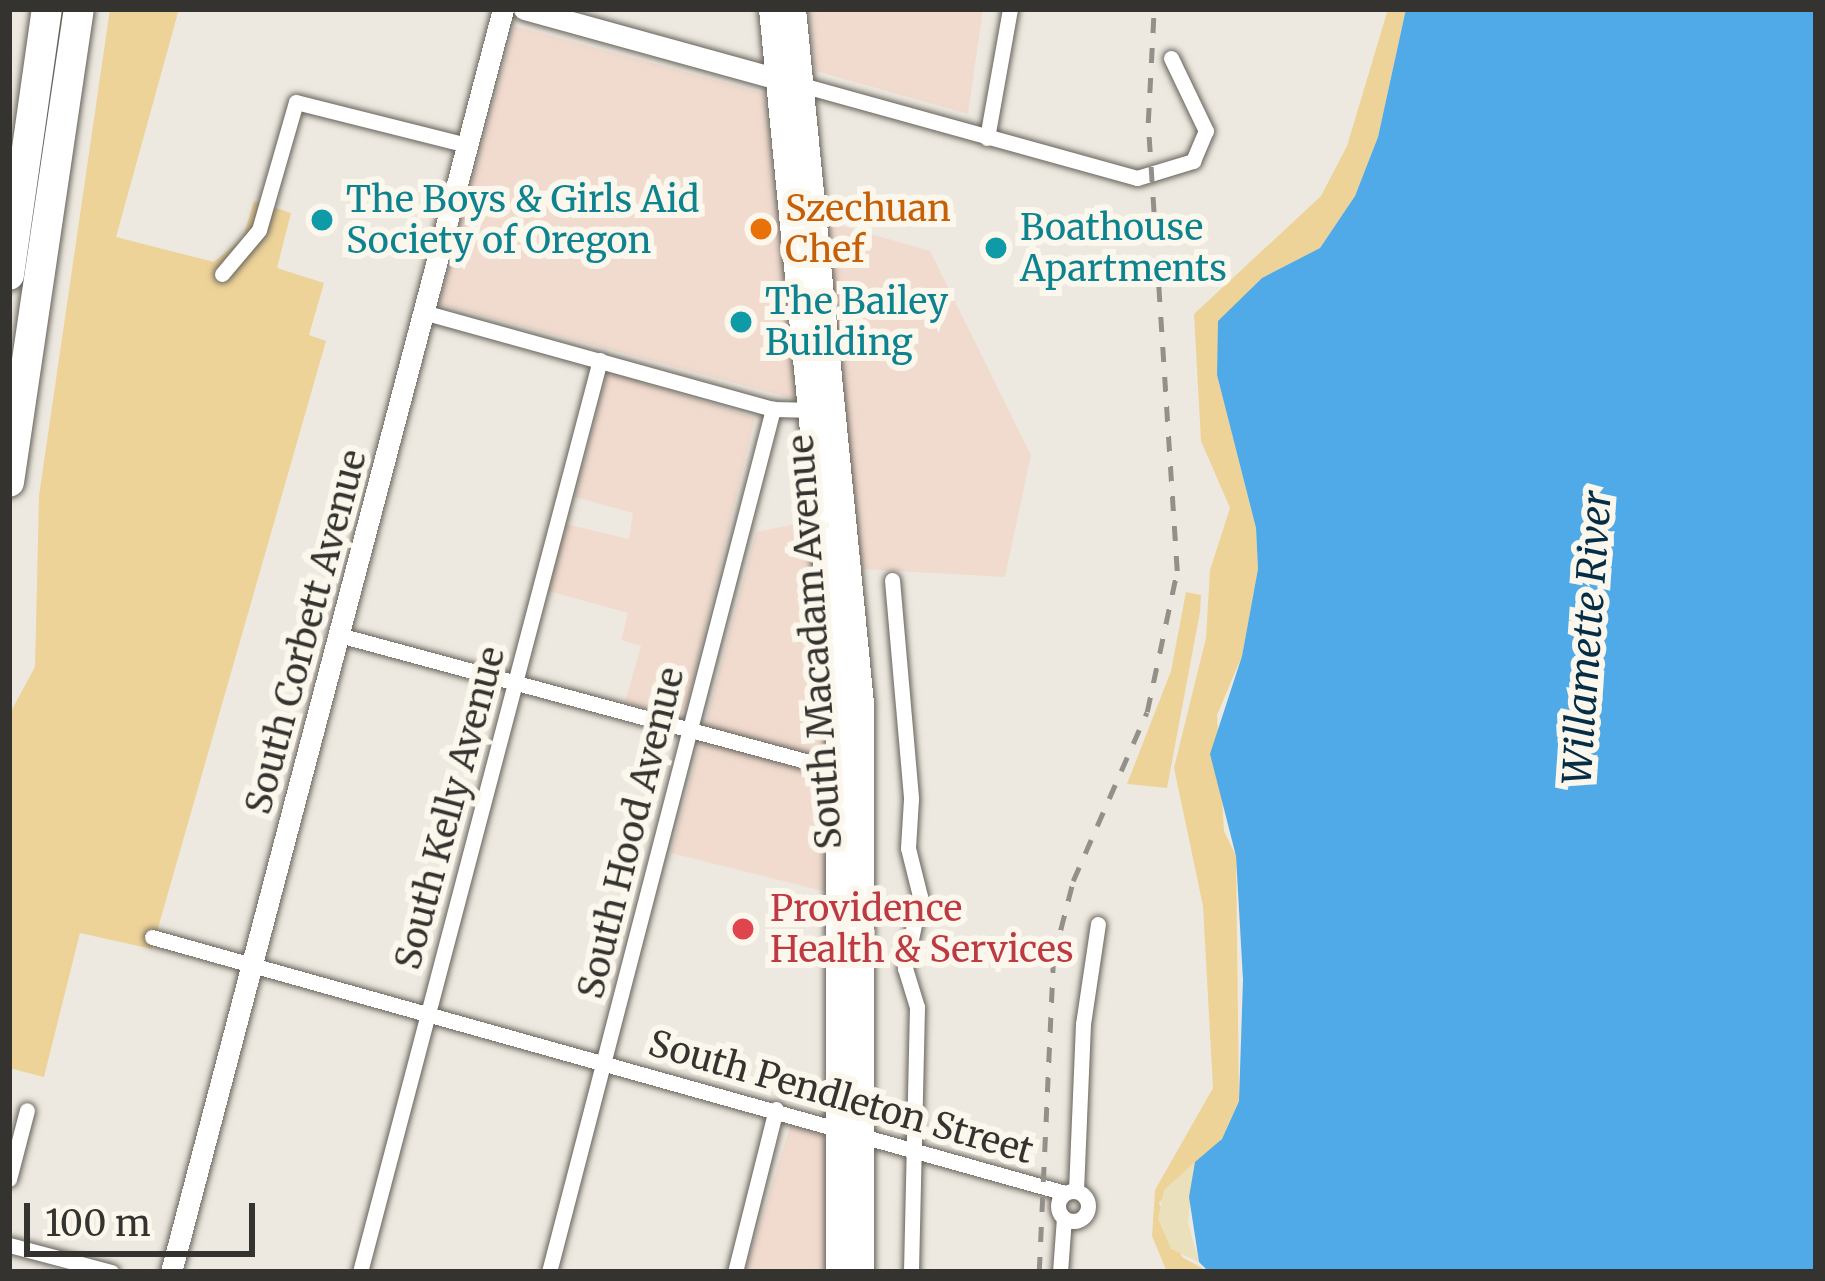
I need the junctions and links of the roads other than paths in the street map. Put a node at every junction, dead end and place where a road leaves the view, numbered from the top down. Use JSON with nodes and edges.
{"nodes":[{"id":1,"x":47,"y":9,"type":"edge"},
{"id":2,"x":79,"y":9,"type":"edge"},
{"id":3,"x":503,"y":9,"type":"edge"},
{"id":4,"x":524,"y":9,"type":"edge"},
{"id":5,"x":771,"y":9,"type":"edge"},
{"id":6,"x":794,"y":9,"type":"edge"},
{"id":7,"x":1010,"y":9,"type":"edge"},
{"id":8,"x":1171,"y":58,"type":"dead end"},
{"id":9,"x":786,"y":81,"type":"junction"},
{"id":10,"x":987,"y":138,"type":"junction"},
{"id":11,"x":466,"y":145,"type":"junction"},
{"id":12,"x":222,"y":274,"type":"dead end"},
{"id":13,"x":9,"y":275,"type":"edge"},
{"id":14,"x":423,"y":311,"type":"junction"},
{"id":15,"x":600,"y":360,"type":"junction"},
{"id":16,"x":773,"y":409,"type":"junction"},
{"id":17,"x":821,"y":409,"type":"junction"},
{"id":18,"x":9,"y":482,"type":"edge"},
{"id":19,"x":892,"y":580,"type":"dead end"},
{"id":20,"x":339,"y":635,"type":"junction"},
{"id":21,"x":514,"y":682,"type":"junction"},
{"id":22,"x":688,"y":730,"type":"junction"},
{"id":23,"x":854,"y":772,"type":"junction"},
{"id":24,"x":1098,"y":924,"type":"dead end"},
{"id":25,"x":152,"y":937,"type":"dead end"},
{"id":26,"x":254,"y":964,"type":"junction"},
{"id":27,"x":428,"y":1012,"type":"junction"},
{"id":28,"x":604,"y":1061,"type":"junction"},
{"id":29,"x":776,"y":1108,"type":"junction"},
{"id":30,"x":27,"y":1110,"type":"dead end"},
{"id":31,"x":850,"y":1128,"type":"junction"},
{"id":32,"x":914,"y":1148,"type":"junction"},
{"id":33,"x":9,"y":1179,"type":"edge"},
{"id":34,"x":1070,"y":1192,"type":"junction"},
{"id":35,"x":1064,"y":1218,"type":"junction"},
{"id":36,"x":9,"y":1245,"type":"edge"},
{"id":37,"x":111,"y":1272,"type":"edge"},
{"id":38,"x":171,"y":1272,"type":"edge"},
{"id":39,"x":360,"y":1272,"type":"edge"},
{"id":40,"x":549,"y":1272,"type":"edge"},
{"id":41,"x":735,"y":1272,"type":"edge"},
{"id":42,"x":838,"y":1272,"type":"edge"},
{"id":43,"x":862,"y":1272,"type":"edge"},
{"id":44,"x":911,"y":1272,"type":"edge"},
{"id":45,"x":1060,"y":1272,"type":"edge"}],
"edges":[{"from":1,"to":13,"type":"highway"},
{"from":2,"to":18,"type":"highway"},
{"from":3,"to":11,"type":"street","name":"South Corbett Avenue"},
{"from":4,"to":9,"type":"street"},
{"from":5,"to":9,"type":"main road","name":"South Macadam Avenue"},
{"from":6,"to":9,"type":"main road","name":"South Macadam Avenue"},
{"from":7,"to":10,"type":"street"},
{"from":8,"to":10,"type":"street"},
{"from":9,"to":10,"type":"street"},
{"from":9,"to":17,"type":"main road","name":"South Macadam Avenue"},
{"from":11,"to":12,"type":"street"},
{"from":11,"to":14,"type":"street","name":"South Corbett Avenue"},
{"from":14,"to":15,"type":"street"},
{"from":14,"to":20,"type":"street","name":"South Corbett Avenue"},
{"from":15,"to":16,"type":"street"},
{"from":15,"to":21,"type":"street","name":"South Kelly Avenue"},
{"from":16,"to":17,"type":"street"},
{"from":16,"to":22,"type":"street","name":"South Hood Avenue"},
{"from":17,"to":23,"type":"main road","name":"South Macadam Avenue"},
{"from":19,"to":32,"type":"street"},
{"from":20,"to":21,"type":"street"},
{"from":20,"to":26,"type":"street","name":"South Corbett Avenue"},
{"from":21,"to":22,"type":"street"},
{"from":21,"to":27,"type":"street","name":"South Kelly Avenue"},
{"from":22,"to":23,"type":"street"},
{"from":22,"to":28,"type":"street","name":"South Hood Avenue"},
{"from":23,"to":31,"type":"main road","name":"South Macadam Avenue"},
{"from":24,"to":34,"type":"street"},
{"from":25,"to":26,"type":"street","name":"South Pendleton Street"},
{"from":26,"to":27,"type":"street","name":"South Pendleton Street"},
{"from":26,"to":38,"type":"street","name":"South Corbett Avenue"},
{"from":27,"to":28,"type":"street","name":"South Pendleton Street"},
{"from":27,"to":39,"type":"street","name":"South Kelly Avenue"},
{"from":28,"to":29,"type":"street","name":"South Pendleton Street"},
{"from":28,"to":40,"type":"street","name":"South Hood Avenue"},
{"from":29,"to":31,"type":"street","name":"South Pendleton Street"},
{"from":29,"to":41,"type":"street"},
{"from":30,"to":33,"type":"street"},
{"from":31,"to":32,"type":"street","name":"South Pendleton Street"},
{"from":31,"to":42,"type":"main road","name":"South Macadam Avenue"},
{"from":31,"to":43,"type":"main road","name":"South Macadam Avenue"},
{"from":32,"to":34,"type":"street","name":"South Pendleton Street"},
{"from":32,"to":44,"type":"street"},
{"from":34,"to":35,"type":"street","name":"South Pendleton Street"},
{"from":34,"to":35,"type":"street","name":"South Pendleton Street"},
{"from":35,"to":45,"type":"street"},
{"from":36,"to":37,"type":"street"}]}
